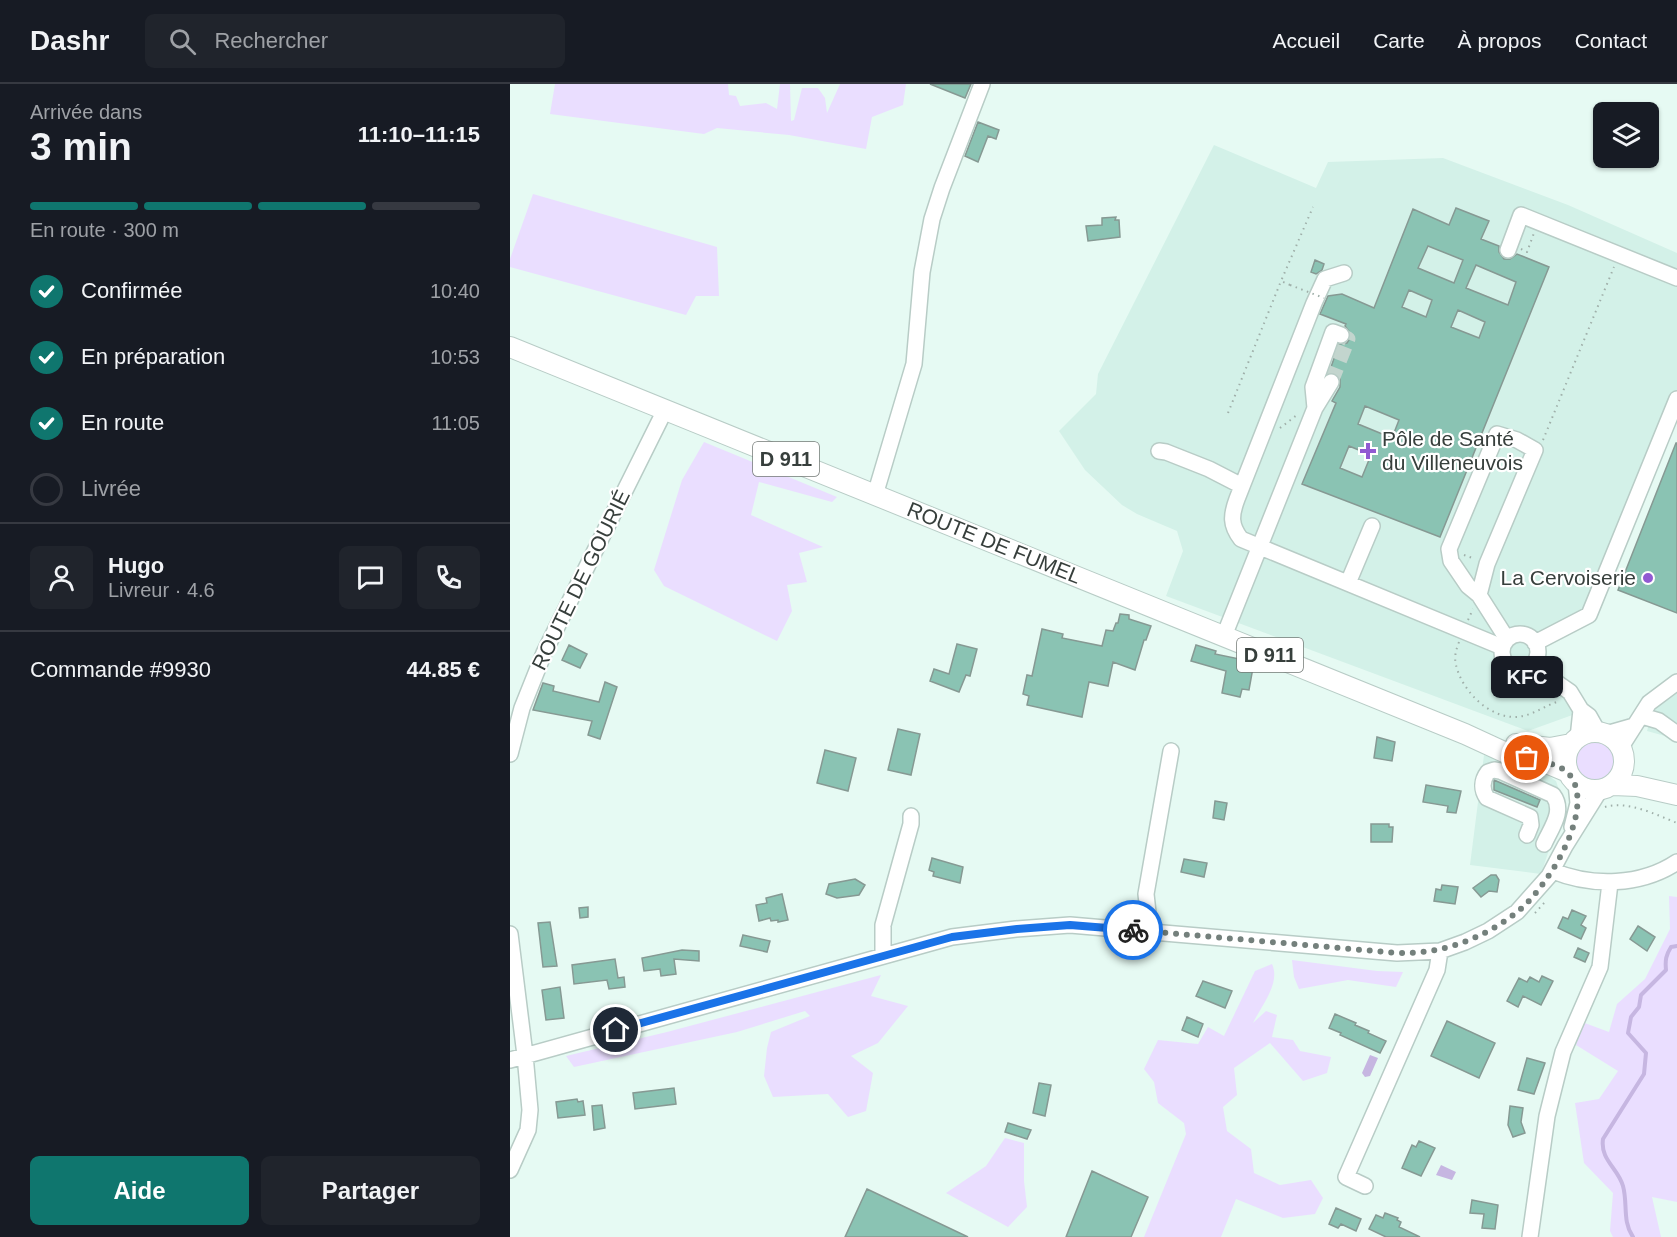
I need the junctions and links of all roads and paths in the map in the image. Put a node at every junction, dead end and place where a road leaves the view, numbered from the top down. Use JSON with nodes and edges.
{"nodes":[{"id":1,"x":982,"y":84,"type":"edge"},
{"id":2,"x":1313,"y":207,"type":"dead end"},
{"id":3,"x":1536,"y":228,"type":"dead end"},
{"id":4,"x":1294,"y":237,"type":"dead end"},
{"id":5,"x":1299,"y":239,"type":"junction"},
{"id":6,"x":1509,"y":247,"type":"joint"},
{"id":7,"x":1616,"y":261,"type":"dead end"},
{"id":8,"x":1344,"y":273,"type":"dead end"},
{"id":9,"x":1677,"y":278,"type":"edge"},
{"id":10,"x":1281,"y":281,"type":"junction"},
{"id":11,"x":1324,"y":298,"type":"dead end"},
{"id":12,"x":1341,"y":335,"type":"dead end"},
{"id":13,"x":510,"y":347,"type":"edge"},
{"id":14,"x":1331,"y":382,"type":"tunnel mouth"},
{"id":15,"x":1677,"y":399,"type":"edge"},
{"id":16,"x":1315,"y":408,"type":"junction"},
{"id":17,"x":665,"y":410,"type":"junction"},
{"id":18,"x":1228,"y":413,"type":"dead end"},
{"id":19,"x":1541,"y":446,"type":"dead end"},
{"id":20,"x":1159,"y":451,"type":"dead end"},
{"id":21,"x":1242,"y":486,"type":"junction"},
{"id":22,"x":875,"y":495,"type":"junction"},
{"id":23,"x":1372,"y":526,"type":"dead end"},
{"id":24,"x":1260,"y":547,"type":"junction"},
{"id":25,"x":1449,"y":549,"type":"junction"},
{"id":26,"x":1487,"y":564,"type":"junction"},
{"id":27,"x":1348,"y":583,"type":"junction"},
{"id":28,"x":1479,"y":595,"type":"junction"},
{"id":29,"x":1463,"y":631,"type":"junction"},
{"id":30,"x":1224,"y":636,"type":"junction"},
{"id":31,"x":1505,"y":643,"type":"junction"},
{"id":32,"x":1535,"y":643,"type":"junction"},
{"id":33,"x":1535,"y":662,"type":"junction"},
{"id":34,"x":1677,"y":682,"type":"edge"},
{"id":35,"x":1638,"y":721,"type":"junction"},
{"id":36,"x":1577,"y":728,"type":"junction"},
{"id":37,"x":1677,"y":734,"type":"edge"},
{"id":38,"x":1477,"y":740,"type":"junction"},
{"id":39,"x":1612,"y":744,"type":"junction"},
{"id":40,"x":1170,"y":751,"type":"dead end"},
{"id":41,"x":510,"y":754,"type":"edge"},
{"id":42,"x":1572,"y":778,"type":"junction"},
{"id":43,"x":1605,"y":794,"type":"junction"},
{"id":44,"x":1677,"y":794,"type":"edge"},
{"id":45,"x":911,"y":816,"type":"dead end"},
{"id":46,"x":1677,"y":823,"type":"edge"},
{"id":47,"x":1527,"y":836,"type":"dead end"},
{"id":48,"x":1544,"y":844,"type":"dead end"},
{"id":49,"x":1565,"y":846,"type":"junction"},
{"id":50,"x":1677,"y":862,"type":"edge"},
{"id":51,"x":1553,"y":871,"type":"junction"},
{"id":52,"x":1610,"y":883,"type":"junction"},
{"id":53,"x":1550,"y":897,"type":"dead end"},
{"id":54,"x":1527,"y":917,"type":"dead end"},
{"id":55,"x":1150,"y":932,"type":"junction"},
{"id":56,"x":510,"y":934,"type":"edge"},
{"id":57,"x":1440,"y":951,"type":"junction"},
{"id":58,"x":884,"y":956,"type":"junction"},
{"id":59,"x":525,"y":1055,"type":"junction"},
{"id":60,"x":510,"y":1060,"type":"edge"},
{"id":61,"x":510,"y":1170,"type":"edge"},
{"id":62,"x":1365,"y":1186,"type":"dead end"},
{"id":63,"x":1530,"y":1237,"type":"edge"}],
"edges":[{"from":1,"to":22,"type":"street"},
{"from":2,"to":5,"type":"path"},
{"from":3,"to":6,"type":"path"},
{"from":4,"to":5,"type":"path"},
{"from":5,"to":10,"type":"path"},
{"from":6,"to":9,"type":"street"},
{"from":7,"to":19,"type":"path"},
{"from":8,"to":21,"type":"street"},
{"from":10,"to":11,"type":"path","bridge":true},
{"from":10,"to":18,"type":"path"},
{"from":12,"to":16,"type":"street"},
{"from":13,"to":17,"type":"main road","name":"ROUTE DE FUMEL","number":"D 911"},
{"from":14,"to":16,"type":"street"},
{"from":15,"to":32,"type":"street"},
{"from":16,"to":24,"type":"street"},
{"from":17,"to":22,"type":"main road","name":"ROUTE DE FUMEL","number":"D 911"},
{"from":17,"to":41,"type":"street","name":"ROUTE DE GOURIÉ"},
{"from":20,"to":21,"type":"street"},
{"from":21,"to":24,"type":"street"},
{"from":22,"to":30,"type":"main road","name":"ROUTE DE FUMEL","number":"D 911"},
{"from":23,"to":27,"type":"street"},
{"from":24,"to":27,"type":"street"},
{"from":24,"to":30,"type":"street"},
{"from":25,"to":26,"type":"path"},
{"from":25,"to":26,"type":"street"},
{"from":25,"to":28,"type":"street"},
{"from":26,"to":28,"type":"street"},
{"from":27,"to":29,"type":"street"},
{"from":28,"to":29,"type":"path"},
{"from":28,"to":31,"type":"street"},
{"from":29,"to":31,"type":"street"},
{"from":29,"to":36,"type":"path"},
{"from":30,"to":38,"type":"main road","name":"ROUTE DE FUMEL","number":"D 911"},
{"from":31,"to":32,"type":"street"},
{"from":31,"to":33,"type":"street"},
{"from":32,"to":33,"type":"street"},
{"from":33,"to":36,"type":"street"},
{"from":34,"to":35,"type":"street"},
{"from":35,"to":37,"type":"street"},
{"from":35,"to":39,"type":"street"},
{"from":36,"to":38,"type":"main road","name":"ROUTE DE FUMEL","number":"D 911"},
{"from":36,"to":39,"type":"main road"},
{"from":36,"to":42,"type":"main road"},
{"from":38,"to":42,"type":"main road","name":"ROUTE DE FUMEL","number":"D 911"},
{"from":39,"to":43,"type":"main road"},
{"from":39,"to":44,"type":"main road"},
{"from":40,"to":55,"type":"street"},
{"from":42,"to":43,"type":"main road"},
{"from":42,"to":49,"type":"street"},
{"from":43,"to":44,"type":"main road"},
{"from":43,"to":46,"type":"path"},
{"from":43,"to":49,"type":"street"},
{"from":45,"to":58,"type":"street"},
{"from":47,"to":48,"type":"street"},
{"from":49,"to":51,"type":"street"},
{"from":50,"to":52,"type":"street"},
{"from":51,"to":52,"type":"street"},
{"from":51,"to":57,"type":"street"},
{"from":52,"to":63,"type":"street"},
{"from":53,"to":54,"type":"path"},
{"from":55,"to":57,"type":"street"},
{"from":55,"to":58,"type":"street"},
{"from":56,"to":59,"type":"street"},
{"from":57,"to":62,"type":"street"},
{"from":58,"to":59,"type":"street"},
{"from":59,"to":60,"type":"street"},
{"from":59,"to":61,"type":"street"}]}
